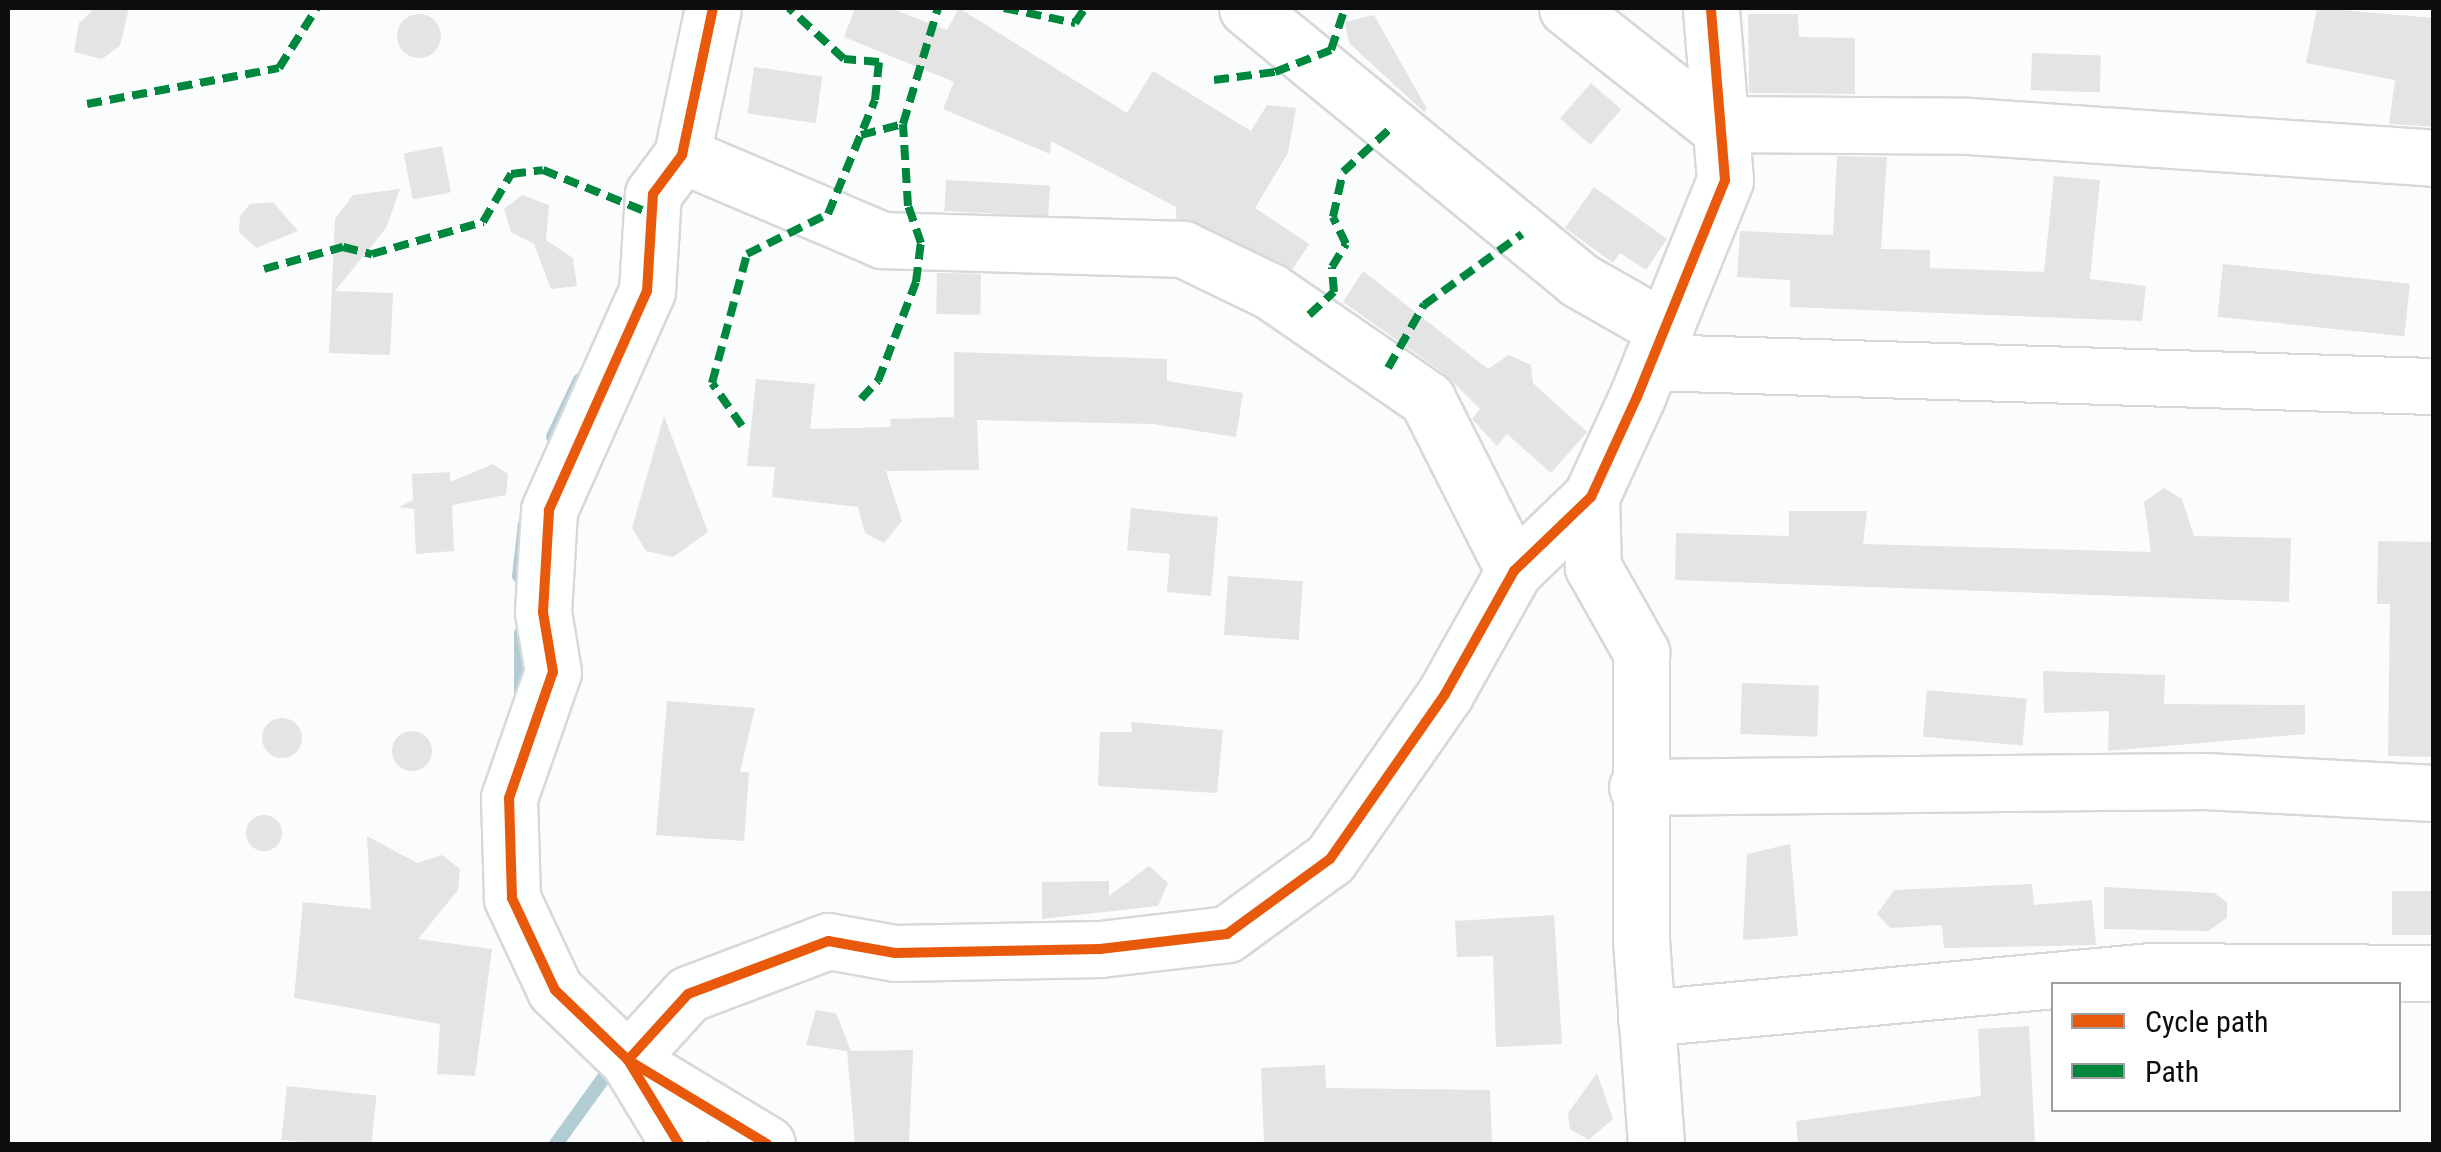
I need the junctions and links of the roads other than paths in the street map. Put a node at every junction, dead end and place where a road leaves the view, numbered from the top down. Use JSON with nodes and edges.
{"nodes":[{"id":1,"x":713,"y":8,"type":"edge"},
{"id":2,"x":1246,"y":8,"type":"edge"},
{"id":3,"x":1567,"y":8,"type":"edge"},
{"id":4,"x":1710,"y":8,"type":"edge"},
{"id":5,"x":1714,"y":124,"type":"junction"},
{"id":6,"x":682,"y":155,"type":"junction"},
{"id":7,"x":2434,"y":158,"type":"edge"},
{"id":8,"x":1658,"y":345,"type":"junction"},
{"id":9,"x":2434,"y":386,"type":"edge"},
{"id":10,"x":1591,"y":497,"type":"junction"},
{"id":11,"x":1514,"y":571,"type":"junction"},
{"id":12,"x":1636,"y":787,"type":"junction"},
{"id":13,"x":2434,"y":793,"type":"edge"},
{"id":14,"x":2434,"y":974,"type":"edge"},
{"id":15,"x":1646,"y":1018,"type":"junction"},
{"id":16,"x":628,"y":1060,"type":"junction"},
{"id":17,"x":679,"y":1144,"type":"edge"},
{"id":18,"x":767,"y":1144,"type":"edge"},
{"id":19,"x":1656,"y":1144,"type":"edge"}],
"edges":[{"from":1,"to":6,"type":"street"},
{"from":2,"to":8,"type":"street"},
{"from":3,"to":5,"type":"street"},
{"from":4,"to":5,"type":"street"},
{"from":5,"to":7,"type":"street"},
{"from":5,"to":8,"type":"street"},
{"from":6,"to":11,"type":"street"},
{"from":6,"to":16,"type":"street"},
{"from":8,"to":9,"type":"street"},
{"from":8,"to":10,"type":"street"},
{"from":10,"to":11,"type":"street"},
{"from":10,"to":12,"type":"street"},
{"from":11,"to":16,"type":"street"},
{"from":12,"to":13,"type":"street"},
{"from":12,"to":15,"type":"street"},
{"from":14,"to":15,"type":"street"},
{"from":15,"to":19,"type":"street"},
{"from":16,"to":17,"type":"street"},
{"from":16,"to":18,"type":"street"}]}
